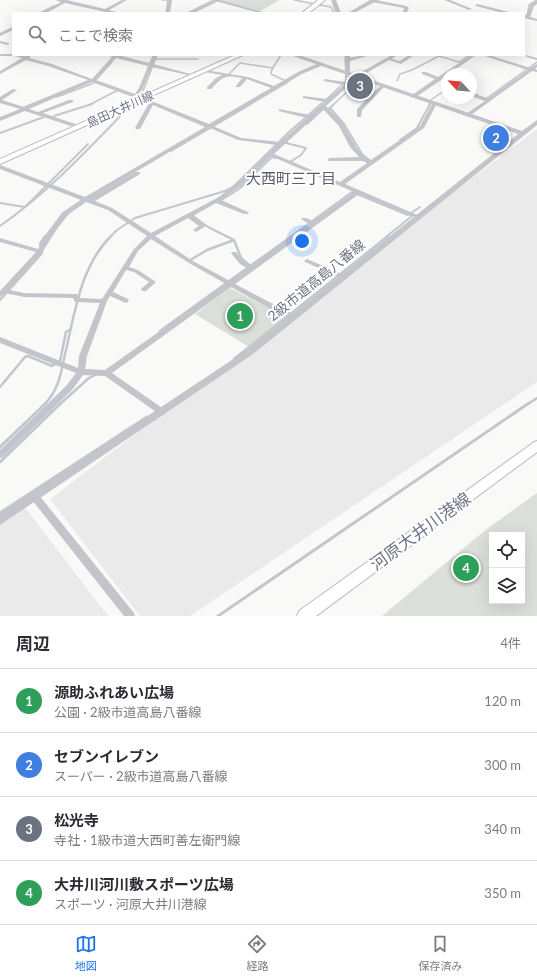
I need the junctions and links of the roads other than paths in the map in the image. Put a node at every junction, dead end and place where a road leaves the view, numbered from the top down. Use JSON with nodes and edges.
{"nodes":[{"id":1,"x":57,"y":0,"type":"edge"},
{"id":2,"x":125,"y":0,"type":"edge"},
{"id":3,"x":170,"y":0,"type":"edge"},
{"id":4,"x":215,"y":0,"type":"edge"},
{"id":5,"x":322,"y":0,"type":"edge"},
{"id":6,"x":334,"y":0,"type":"edge"},
{"id":7,"x":446,"y":0,"type":"edge"},
{"id":8,"x":484,"y":0,"type":"edge"},
{"id":9,"x":66,"y":1,"type":"edge"},
{"id":10,"x":373,"y":1,"type":"edge"},
{"id":11,"x":537,"y":2,"type":"edge"},
{"id":12,"x":477,"y":5,"type":"junction"},
{"id":13,"x":470,"y":9,"type":"junction"},
{"id":14,"x":45,"y":12,"type":"edge"},
{"id":15,"x":104,"y":12,"type":"edge"},
{"id":16,"x":168,"y":12,"type":"edge"},
{"id":17,"x":190,"y":12,"type":"edge"},
{"id":18,"x":261,"y":12,"type":"edge"},
{"id":19,"x":306,"y":12,"type":"edge"},
{"id":20,"x":339,"y":12,"type":"edge"},
{"id":21,"x":352,"y":12,"type":"edge"},
{"id":22,"x":404,"y":12,"type":"edge"},
{"id":23,"x":466,"y":12,"type":"edge"},
{"id":24,"x":504,"y":12,"type":"edge"},
{"id":25,"x":525,"y":17,"type":"edge"},
{"id":26,"x":537,"y":20,"type":"edge"},
{"id":27,"x":12,"y":28,"type":"edge"},
{"id":28,"x":0,"y":29,"type":"edge"},
{"id":29,"x":7,"y":31,"type":"junction"},
{"id":30,"x":12,"y":32,"type":"edge"},
{"id":31,"x":0,"y":35,"type":"edge"},
{"id":32,"x":0,"y":42,"type":"edge"},
{"id":33,"x":7,"y":44,"type":"dead end"},
{"id":34,"x":0,"y":55,"type":"edge"},
{"id":35,"x":12,"y":55,"type":"edge"},
{"id":36,"x":29,"y":56,"type":"edge"},
{"id":37,"x":111,"y":56,"type":"edge"},
{"id":38,"x":116,"y":56,"type":"edge"},
{"id":39,"x":155,"y":56,"type":"edge"},
{"id":40,"x":238,"y":56,"type":"edge"},
{"id":41,"x":296,"y":56,"type":"edge"},
{"id":42,"x":358,"y":56,"type":"edge"},
{"id":43,"x":394,"y":56,"type":"edge"},
{"id":44,"x":411,"y":56,"type":"edge"},
{"id":45,"x":473,"y":56,"type":"edge"},
{"id":46,"x":487,"y":56,"type":"edge"},
{"id":47,"x":528,"y":56,"type":"dead end"},
{"id":48,"x":348,"y":57,"type":"edge"},
{"id":49,"x":389,"y":59,"type":"junction"},
{"id":50,"x":537,"y":59,"type":"edge"},
{"id":51,"x":321,"y":64,"type":"junction"},
{"id":52,"x":151,"y":65,"type":"junction"},
{"id":53,"x":537,"y":65,"type":"edge"},
{"id":54,"x":531,"y":69,"type":"junction"},
{"id":55,"x":207,"y":71,"type":"junction"},
{"id":56,"x":537,"y":71,"type":"edge"},
{"id":57,"x":0,"y":73,"type":"edge"},
{"id":58,"x":424,"y":73,"type":"dead end"},
{"id":59,"x":228,"y":74,"type":"junction"},
{"id":60,"x":348,"y":74,"type":"junction"},
{"id":61,"x":196,"y":76,"type":"junction"},
{"id":62,"x":357,"y":77,"type":"junction"},
{"id":63,"x":245,"y":78,"type":"junction"},
{"id":64,"x":439,"y":79,"type":"junction"},
{"id":65,"x":93,"y":80,"type":"junction"},
{"id":66,"x":326,"y":80,"type":"dead end"},
{"id":67,"x":347,"y":84,"type":"junction"},
{"id":68,"x":238,"y":86,"type":"dead end"},
{"id":69,"x":383,"y":86,"type":"junction"},
{"id":70,"x":209,"y":88,"type":"dead end"},
{"id":71,"x":275,"y":88,"type":"junction"},
{"id":72,"x":15,"y":90,"type":"dead end"},
{"id":73,"x":414,"y":96,"type":"junction"},
{"id":74,"x":477,"y":96,"type":"edge"},
{"id":75,"x":140,"y":97,"type":"junction"},
{"id":76,"x":305,"y":97,"type":"dead end"},
{"id":77,"x":0,"y":100,"type":"edge"},
{"id":78,"x":488,"y":100,"type":"junction"},
{"id":79,"x":71,"y":101,"type":"dead end"},
{"id":80,"x":328,"y":101,"type":"junction"},
{"id":81,"x":152,"y":102,"type":"junction"},
{"id":82,"x":435,"y":103,"type":"junction"},
{"id":83,"x":323,"y":106,"type":"junction"},
{"id":84,"x":26,"y":109,"type":"junction"},
{"id":85,"x":281,"y":110,"type":"dead end"},
{"id":86,"x":39,"y":113,"type":"junction"},
{"id":87,"x":468,"y":115,"type":"junction"},
{"id":88,"x":359,"y":116,"type":"dead end"},
{"id":89,"x":310,"y":118,"type":"junction"},
{"id":90,"x":0,"y":119,"type":"edge"},
{"id":91,"x":537,"y":122,"type":"edge"},
{"id":92,"x":79,"y":127,"type":"junction"},
{"id":93,"x":138,"y":128,"type":"dead end"},
{"id":94,"x":211,"y":128,"type":"junction"},
{"id":95,"x":522,"y":133,"type":"junction"},
{"id":96,"x":280,"y":144,"type":"junction"},
{"id":97,"x":270,"y":154,"type":"junction"},
{"id":98,"x":363,"y":159,"type":"junction"},
{"id":99,"x":330,"y":160,"type":"dead end"},
{"id":100,"x":0,"y":162,"type":"edge"},
{"id":101,"x":372,"y":163,"type":"junction"},
{"id":102,"x":0,"y":167,"type":"edge"},
{"id":103,"x":342,"y":184,"type":"junction"},
{"id":104,"x":358,"y":191,"type":"junction"},
{"id":105,"x":84,"y":200,"type":"junction"},
{"id":106,"x":217,"y":200,"type":"junction"},
{"id":107,"x":90,"y":202,"type":"junction"},
{"id":108,"x":246,"y":213,"type":"dead end"},
{"id":109,"x":188,"y":216,"type":"junction"},
{"id":110,"x":419,"y":217,"type":"junction"},
{"id":111,"x":304,"y":219,"type":"dead end"},
{"id":112,"x":314,"y":224,"type":"junction"},
{"id":113,"x":196,"y":230,"type":"dead end"},
{"id":114,"x":152,"y":235,"type":"junction"},
{"id":115,"x":0,"y":240,"type":"edge"},
{"id":116,"x":39,"y":251,"type":"junction"},
{"id":117,"x":234,"y":253,"type":"dead end"},
{"id":118,"x":307,"y":261,"type":"dead end"},
{"id":119,"x":125,"y":268,"type":"junction"},
{"id":120,"x":252,"y":268,"type":"junction"},
{"id":121,"x":344,"y":277,"type":"junction"},
{"id":122,"x":230,"y":283,"type":"junction"},
{"id":123,"x":144,"y":289,"type":"dead end"},
{"id":124,"x":2,"y":293,"type":"edge"},
{"id":125,"x":109,"y":293,"type":"junction"},
{"id":126,"x":104,"y":301,"type":"junction"},
{"id":127,"x":126,"y":301,"type":"dead end"},
{"id":128,"x":293,"y":318,"type":"junction"},
{"id":129,"x":0,"y":340,"type":"edge"},
{"id":130,"x":81,"y":372,"type":"junction"},
{"id":131,"x":107,"y":373,"type":"junction"},
{"id":132,"x":162,"y":412,"type":"junction"},
{"id":133,"x":537,"y":446,"type":"edge"},
{"id":134,"x":0,"y":455,"type":"edge"},
{"id":135,"x":35,"y":497,"type":"junction"},
{"id":136,"x":0,"y":520,"type":"edge"},
{"id":137,"x":130,"y":616,"type":"edge"},
{"id":138,"x":304,"y":616,"type":"edge"}],
"edges":[{"from":1,"to":9,"type":"street"},
{"from":2,"to":15,"type":"street"},
{"from":3,"to":16,"type":"street"},
{"from":4,"to":17,"type":"street"},
{"from":4,"to":18,"type":"street"},
{"from":5,"to":19,"type":"main road"},
{"from":6,"to":20,"type":"street"},
{"from":7,"to":13,"type":"street"},
{"from":8,"to":12,"type":"street"},
{"from":9,"to":14,"type":"street"},
{"from":9,"to":15,"type":"street"},
{"from":10,"to":21,"type":"street"},
{"from":10,"to":22,"type":"street"},
{"from":11,"to":25,"type":"street"},
{"from":12,"to":13,"type":"street"},
{"from":12,"to":24,"type":"street"},
{"from":13,"to":23,"type":"street"},
{"from":25,"to":26,"type":"street"},
{"from":27,"to":29,"type":"street"},
{"from":28,"to":29,"type":"street"},
{"from":29,"to":30,"type":"street"},
{"from":29,"to":31,"type":"street"},
{"from":32,"to":33,"type":"street"},
{"from":34,"to":35,"type":"street"},
{"from":36,"to":57,"type":"street"},
{"from":36,"to":65,"type":"street"},
{"from":37,"to":65,"type":"street"},
{"from":38,"to":52,"type":"street"},
{"from":39,"to":52,"type":"street"},
{"from":40,"to":55,"type":"main road","name":"島田大井川線"},
{"from":41,"to":51,"type":"street"},
{"from":42,"to":48,"type":"street"},
{"from":43,"to":49,"type":"street"},
{"from":44,"to":49,"type":"street"},
{"from":45,"to":64,"type":"street"},
{"from":46,"to":54,"type":"street"},
{"from":47,"to":50,"type":"street"},
{"from":48,"to":60,"type":"street"},
{"from":49,"to":62,"type":"street"},
{"from":51,"to":60,"type":"street"},
{"from":51,"to":71,"type":"street"},
{"from":52,"to":61,"type":"street"},
{"from":52,"to":75,"type":"street"},
{"from":53,"to":54,"type":"street"},
{"from":54,"to":56,"type":"street"},
{"from":54,"to":78,"type":"street"},
{"from":55,"to":59,"type":"street"},
{"from":55,"to":61,"type":"main road","name":"島田大井川線"},
{"from":58,"to":64,"type":"street"},
{"from":59,"to":63,"type":"street"},
{"from":59,"to":70,"type":"street"},
{"from":60,"to":62,"type":"street"},
{"from":61,"to":75,"type":"main road","name":"島田大井川線"},
{"from":62,"to":67,"type":"street"},
{"from":62,"to":69,"type":"street"},
{"from":63,"to":68,"type":"street"},
{"from":63,"to":71,"type":"street"},
{"from":64,"to":73,"type":"street"},
{"from":65,"to":75,"type":"street"},
{"from":65,"to":84,"type":"street"},
{"from":66,"to":67,"type":"street"},
{"from":67,"to":80,"type":"street"},
{"from":69,"to":73,"type":"street"},
{"from":69,"to":88,"type":"street"},
{"from":71,"to":94,"type":"street"},
{"from":72,"to":77,"type":"street"},
{"from":73,"to":82,"type":"street"},
{"from":74,"to":78,"type":"street"},
{"from":75,"to":81,"type":"street"},
{"from":75,"to":92,"type":"main road","name":"島田大井川線"},
{"from":76,"to":80,"type":"street"},
{"from":77,"to":84,"type":"street"},
{"from":78,"to":87,"type":"street"},
{"from":79,"to":86,"type":"street"},
{"from":80,"to":83,"type":"street"},
{"from":81,"to":93,"type":"street"},
{"from":81,"to":94,"type":"street"},
{"from":82,"to":87,"type":"street"},
{"from":82,"to":101,"type":"street"},
{"from":83,"to":89,"type":"street"},
{"from":83,"to":98,"type":"street"},
{"from":84,"to":86,"type":"street"},
{"from":84,"to":90,"type":"street"},
{"from":85,"to":89,"type":"street"},
{"from":86,"to":92,"type":"street"},
{"from":87,"to":95,"type":"street"},
{"from":89,"to":96,"type":"street"},
{"from":91,"to":95,"type":"street","name":"2級市道高島八番線"},
{"from":92,"to":100,"type":"main road","name":"島田大井川線"},
{"from":94,"to":96,"type":"street"},
{"from":94,"to":105,"type":"street"},
{"from":94,"to":107,"type":"street"},
{"from":95,"to":110,"type":"street","name":"2級市道高島八番線"},
{"from":96,"to":97,"type":"street"},
{"from":97,"to":103,"type":"street"},
{"from":97,"to":106,"type":"street"},
{"from":98,"to":99,"type":"street"},
{"from":98,"to":101,"type":"street"},
{"from":101,"to":103,"type":"street"},
{"from":102,"to":105,"type":"street"},
{"from":103,"to":104,"type":"street"},
{"from":104,"to":110,"type":"street"},
{"from":104,"to":112,"type":"street"},
{"from":105,"to":107,"type":"street"},
{"from":105,"to":116,"type":"street"},
{"from":106,"to":108,"type":"street"},
{"from":106,"to":109,"type":"street"},
{"from":107,"to":114,"type":"street"},
{"from":109,"to":113,"type":"street"},
{"from":109,"to":114,"type":"street"},
{"from":110,"to":121,"type":"street","name":"2級市道高島八番線"},
{"from":111,"to":112,"type":"street"},
{"from":112,"to":120,"type":"street"},
{"from":114,"to":119,"type":"street"},
{"from":114,"to":122,"type":"street"},
{"from":115,"to":116,"type":"street"},
{"from":116,"to":124,"type":"street"},
{"from":117,"to":120,"type":"street"},
{"from":118,"to":121,"type":"street"},
{"from":119,"to":123,"type":"street"},
{"from":119,"to":125,"type":"street"},
{"from":120,"to":122,"type":"street"},
{"from":121,"to":128,"type":"street","name":"2級市道高島八番線"},
{"from":122,"to":128,"type":"street"},
{"from":122,"to":131,"type":"street"},
{"from":124,"to":126,"type":"street"},
{"from":125,"to":126,"type":"street"},
{"from":125,"to":127,"type":"street"},
{"from":126,"to":130,"type":"street"},
{"from":128,"to":132,"type":"street","name":"2級市道高島八番線"},
{"from":129,"to":130,"type":"street"},
{"from":130,"to":131,"type":"street"},
{"from":130,"to":134,"type":"street"},
{"from":131,"to":132,"type":"street"},
{"from":132,"to":135,"type":"street","name":"2級市道高島八番線"},
{"from":133,"to":138,"type":"main road","name":"河原大井川港線"},
{"from":135,"to":136,"type":"street","name":"2級市道高島八番線"},
{"from":135,"to":137,"type":"street"}]}
